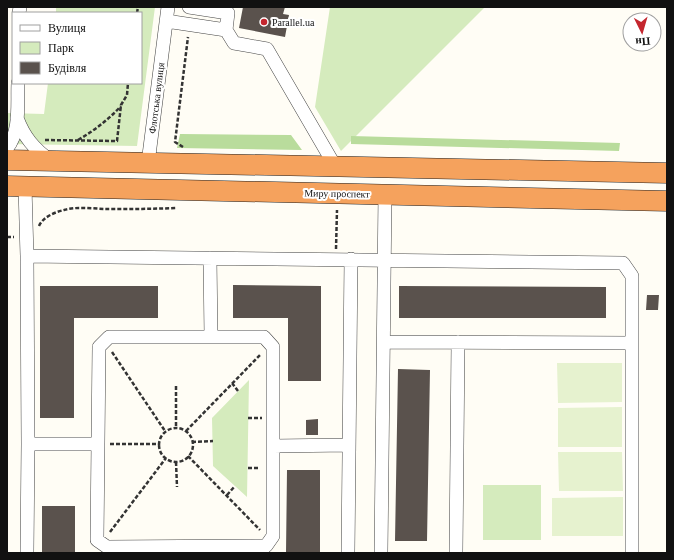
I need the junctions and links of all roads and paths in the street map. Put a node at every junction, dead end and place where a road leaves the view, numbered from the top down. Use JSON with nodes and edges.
{"nodes":[{"id":1,"x":168,"y":7,"type":"edge"},
{"id":2,"x":189,"y":7,"type":"edge"},
{"id":3,"x":166,"y":21,"type":"junction"},
{"id":4,"x":190,"y":25,"type":"junction"},
{"id":5,"x":226,"y":30,"type":"junction"},
{"id":6,"x":18,"y":84,"type":"edge"},
{"id":7,"x":128,"y":84,"type":"edge"},
{"id":8,"x":121,"y":105,"type":"junction"},
{"id":9,"x":14,"y":109,"type":"edge"},
{"id":10,"x":27,"y":139,"type":"junction"},
{"id":11,"x":78,"y":140,"type":"junction"},
{"id":12,"x":184,"y":147,"type":"dead end"},
{"id":13,"x":7,"y":148,"type":"edge"},
{"id":14,"x":7,"y":160,"type":"edge"},
{"id":15,"x":51,"y":161,"type":"junction"},
{"id":16,"x":148,"y":163,"type":"junction"},
{"id":17,"x":335,"y":166,"type":"junction"},
{"id":18,"x":485,"y":168,"type":"junction"},
{"id":19,"x":667,"y":173,"type":"edge"},
{"id":20,"x":16,"y":186,"type":"edge"},
{"id":21,"x":145,"y":189,"type":"junction"},
{"id":22,"x":385,"y":194,"type":"junction"},
{"id":23,"x":485,"y":196,"type":"junction"},
{"id":24,"x":667,"y":201,"type":"edge"},
{"id":25,"x":182,"y":207,"type":"dead end"},
{"id":26,"x":337,"y":208,"type":"dead end"},
{"id":27,"x":26,"y":238,"type":"junction"},
{"id":28,"x":27,"y":256,"type":"junction"},
{"id":29,"x":210,"y":258,"type":"junction"},
{"id":30,"x":336,"y":259,"type":"junction"},
{"id":31,"x":351,"y":259,"type":"junction"},
{"id":32,"x":384,"y":260,"type":"junction"},
{"id":33,"x":211,"y":337,"type":"junction"},
{"id":34,"x":105,"y":341,"type":"junction"},
{"id":35,"x":384,"y":342,"type":"junction"},
{"id":36,"x":458,"y":342,"type":"junction"},
{"id":37,"x":632,"y":343,"type":"junction"},
{"id":38,"x":270,"y":344,"type":"junction"},
{"id":39,"x":232,"y":383,"type":"junction"},
{"id":40,"x":176,"y":386,"type":"dead end"},
{"id":41,"x":238,"y":391,"type":"dead end"},
{"id":42,"x":176,"y":428,"type":"junction"},
{"id":43,"x":165,"y":431,"type":"junction"},
{"id":44,"x":186,"y":432,"type":"junction"},
{"id":45,"x":213,"y":441,"type":"dead end"},
{"id":46,"x":192,"y":442,"type":"junction"},
{"id":47,"x":28,"y":444,"type":"junction"},
{"id":48,"x":98,"y":444,"type":"junction"},
{"id":49,"x":159,"y":444,"type":"junction"},
{"id":50,"x":273,"y":446,"type":"junction"},
{"id":51,"x":349,"y":446,"type":"junction"},
{"id":52,"x":188,"y":456,"type":"junction"},
{"id":53,"x":166,"y":458,"type":"junction"},
{"id":54,"x":176,"y":462,"type":"junction"},
{"id":55,"x":235,"y":486,"type":"dead end"},
{"id":56,"x":177,"y":487,"type":"dead end"},
{"id":57,"x":227,"y":496,"type":"junction"},
{"id":58,"x":270,"y":540,"type":"junction"},
{"id":59,"x":102,"y":544,"type":"junction"},
{"id":60,"x":172,"y":550,"type":"edge"},
{"id":61,"x":27,"y":553,"type":"edge"},
{"id":62,"x":348,"y":553,"type":"edge"},
{"id":63,"x":381,"y":553,"type":"edge"},
{"id":64,"x":456,"y":553,"type":"edge"},
{"id":65,"x":632,"y":553,"type":"edge"}],
"edges":[{"from":1,"to":3,"type":"street","name":"Флотська вулиця"},
{"from":2,"to":5,"type":"street"},
{"from":3,"to":4,"type":"street"},
{"from":3,"to":16,"type":"street","name":"Флотська вулиця"},
{"from":4,"to":5,"type":"street"},
{"from":4,"to":12,"type":"path"},
{"from":5,"to":17,"type":"street"},
{"from":6,"to":9,"type":"street"},
{"from":7,"to":8,"type":"path"},
{"from":8,"to":11,"type":"path"},
{"from":8,"to":11,"type":"path"},
{"from":9,"to":10,"type":"street"},
{"from":9,"to":13,"type":"street"},
{"from":10,"to":11,"type":"path"},
{"from":10,"to":15,"type":"street"},
{"from":14,"to":15,"type":"highway"},
{"from":15,"to":16,"type":"highway"},
{"from":16,"to":17,"type":"highway"},
{"from":16,"to":21,"type":"highway","name":"Флотська вулиця"},
{"from":17,"to":18,"type":"highway"},
{"from":18,"to":19,"type":"highway"},
{"from":18,"to":23,"type":"highway"},
{"from":20,"to":21,"type":"highway","name":"Миру проспект"},
{"from":20,"to":27,"type":"street"},
{"from":21,"to":22,"type":"highway","name":"Миру проспект"},
{"from":22,"to":23,"type":"highway","name":"Миру проспект"},
{"from":22,"to":32,"type":"street"},
{"from":23,"to":24,"type":"highway","name":"Миру проспект"},
{"from":25,"to":27,"type":"path"},
{"from":26,"to":30,"type":"path"},
{"from":27,"to":28,"type":"street"},
{"from":28,"to":29,"type":"street"},
{"from":28,"to":47,"type":"street"},
{"from":29,"to":30,"type":"street"},
{"from":29,"to":33,"type":"street"},
{"from":30,"to":31,"type":"street"},
{"from":31,"to":32,"type":"street"},
{"from":31,"to":51,"type":"street"},
{"from":32,"to":35,"type":"street"},
{"from":32,"to":37,"type":"street"},
{"from":33,"to":34,"type":"street"},
{"from":33,"to":38,"type":"street"},
{"from":34,"to":43,"type":"path"},
{"from":34,"to":48,"type":"street"},
{"from":35,"to":36,"type":"street"},
{"from":35,"to":63,"type":"street"},
{"from":36,"to":37,"type":"street"},
{"from":36,"to":64,"type":"street"},
{"from":37,"to":65,"type":"street"},
{"from":38,"to":39,"type":"path"},
{"from":38,"to":50,"type":"street"},
{"from":39,"to":41,"type":"path"},
{"from":39,"to":44,"type":"path"},
{"from":40,"to":42,"type":"path"},
{"from":42,"to":43,"type":"path"},
{"from":42,"to":44,"type":"path"},
{"from":43,"to":49,"type":"path"},
{"from":44,"to":46,"type":"path"},
{"from":45,"to":46,"type":"path"},
{"from":46,"to":52,"type":"path"},
{"from":47,"to":48,"type":"street"},
{"from":47,"to":61,"type":"street"},
{"from":48,"to":49,"type":"path"},
{"from":48,"to":59,"type":"street"},
{"from":49,"to":53,"type":"path"},
{"from":50,"to":51,"type":"street"},
{"from":50,"to":58,"type":"street"},
{"from":51,"to":62,"type":"street"},
{"from":52,"to":54,"type":"path"},
{"from":52,"to":57,"type":"path"},
{"from":53,"to":54,"type":"path"},
{"from":53,"to":59,"type":"path"},
{"from":54,"to":56,"type":"path"},
{"from":55,"to":57,"type":"path"},
{"from":57,"to":58,"type":"path"},
{"from":58,"to":60,"type":"street"},
{"from":59,"to":60,"type":"street"}]}
